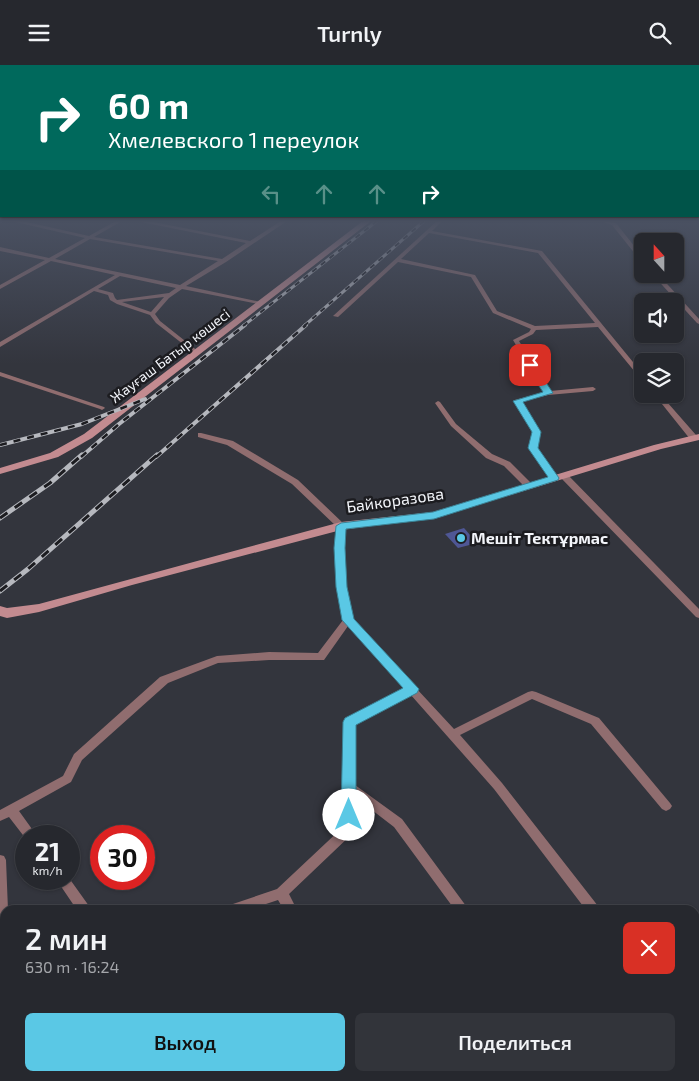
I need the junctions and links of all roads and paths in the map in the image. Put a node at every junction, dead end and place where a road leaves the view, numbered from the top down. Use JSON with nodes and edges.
{"nodes":[{"id":1,"x":34,"y":268,"type":"edge"},
{"id":2,"x":88,"y":268,"type":"edge"},
{"id":3,"x":212,"y":268,"type":"edge"},
{"id":4,"x":307,"y":268,"type":"edge"},
{"id":5,"x":387,"y":268,"type":"edge"},
{"id":6,"x":434,"y":268,"type":"edge"},
{"id":7,"x":553,"y":268,"type":"edge"},
{"id":8,"x":118,"y":275,"type":"junction"},
{"id":9,"x":663,"y":283,"type":"edge"},
{"id":10,"x":0,"y":287,"type":"edge"},
{"id":11,"x":181,"y":287,"type":"junction"},
{"id":12,"x":94,"y":290,"type":"junction"},
{"id":13,"x":172,"y":294,"type":"junction"},
{"id":14,"x":115,"y":301,"type":"junction"},
{"id":15,"x":261,"y":304,"type":"junction"},
{"id":16,"x":152,"y":313,"type":"junction"},
{"id":17,"x":336,"y":316,"type":"dead end"},
{"id":18,"x":699,"y":322,"type":"edge"},
{"id":19,"x":599,"y":325,"type":"junction"},
{"id":20,"x":534,"y":328,"type":"junction"},
{"id":21,"x":0,"y":345,"type":"edge"},
{"id":22,"x":198,"y":353,"type":"junction"},
{"id":23,"x":634,"y":367,"type":"edge"},
{"id":24,"x":0,"y":374,"type":"edge"},
{"id":25,"x":593,"y":389,"type":"dead end"},
{"id":26,"x":548,"y":393,"type":"junction"},
{"id":27,"x":438,"y":403,"type":"dead end"},
{"id":28,"x":665,"y":403,"type":"edge"},
{"id":29,"x":102,"y":408,"type":"dead end"},
{"id":30,"x":201,"y":435,"type":"dead end"},
{"id":31,"x":696,"y":437,"type":"edge"},
{"id":32,"x":0,"y":471,"type":"edge"},
{"id":33,"x":559,"y":477,"type":"junction"},
{"id":34,"x":530,"y":486,"type":"junction"},
{"id":35,"x":341,"y":526,"type":"junction"},
{"id":36,"x":2,"y":613,"type":"edge"},
{"id":37,"x":699,"y":615,"type":"edge"},
{"id":38,"x":348,"y":620,"type":"junction"},
{"id":39,"x":412,"y":689,"type":"junction"},
{"id":40,"x":454,"y":734,"type":"junction"},
{"id":41,"x":349,"y":787,"type":"junction"},
{"id":42,"x":666,"y":806,"type":"dead end"},
{"id":43,"x":11,"y":809,"type":"junction"},
{"id":44,"x":0,"y":816,"type":"edge"},
{"id":45,"x":23,"y":825,"type":"edge"},
{"id":46,"x":0,"y":860,"type":"edge"},
{"id":47,"x":70,"y":890,"type":"edge"},
{"id":48,"x":281,"y":893,"type":"junction"},
{"id":49,"x":2,"y":905,"type":"edge"},
{"id":50,"x":81,"y":905,"type":"edge"},
{"id":51,"x":246,"y":905,"type":"edge"},
{"id":52,"x":288,"y":905,"type":"edge"},
{"id":53,"x":459,"y":905,"type":"edge"},
{"id":54,"x":590,"y":905,"type":"edge"}],
"edges":[{"from":1,"to":10,"type":"street"},
{"from":2,"to":8,"type":"street"},
{"from":3,"to":11,"type":"street"},
{"from":4,"to":15,"type":"main road","name":"Жауғаш Батыр көшесі"},
{"from":5,"to":17,"type":"street"},
{"from":6,"to":20,"type":"street"},
{"from":7,"to":19,"type":"street"},
{"from":8,"to":11,"type":"street"},
{"from":8,"to":12,"type":"street"},
{"from":9,"to":18,"type":"street"},
{"from":11,"to":13,"type":"street"},
{"from":11,"to":15,"type":"street"},
{"from":12,"to":14,"type":"street"},
{"from":12,"to":21,"type":"street"},
{"from":13,"to":14,"type":"street"},
{"from":13,"to":16,"type":"street"},
{"from":14,"to":16,"type":"street"},
{"from":15,"to":22,"type":"main road","name":"Жауғаш Батыр көшесі"},
{"from":16,"to":22,"type":"street"},
{"from":19,"to":20,"type":"street"},
{"from":19,"to":23,"type":"street"},
{"from":20,"to":26,"type":"street"},
{"from":22,"to":32,"type":"main road","name":"Жауғаш Батыр көшесі"},
{"from":24,"to":29,"type":"street"},
{"from":25,"to":26,"type":"street"},
{"from":26,"to":33,"type":"street"},
{"from":27,"to":34,"type":"street"},
{"from":28,"to":31,"type":"street"},
{"from":30,"to":35,"type":"street"},
{"from":31,"to":33,"type":"main road","name":"Байкоразова"},
{"from":33,"to":34,"type":"main road","name":"Байкоразова"},
{"from":33,"to":37,"type":"street"},
{"from":34,"to":35,"type":"main road","name":"Байкоразова"},
{"from":35,"to":36,"type":"main road","name":"Байкоразова"},
{"from":35,"to":38,"type":"street"},
{"from":38,"to":39,"type":"street"},
{"from":38,"to":43,"type":"street"},
{"from":39,"to":40,"type":"street"},
{"from":39,"to":41,"type":"street"},
{"from":40,"to":42,"type":"street"},
{"from":40,"to":54,"type":"street"},
{"from":41,"to":48,"type":"street"},
{"from":41,"to":53,"type":"street"},
{"from":43,"to":44,"type":"street"},
{"from":43,"to":45,"type":"street"},
{"from":46,"to":49,"type":"street"},
{"from":47,"to":50,"type":"street"},
{"from":48,"to":51,"type":"street"},
{"from":48,"to":52,"type":"street"}]}
